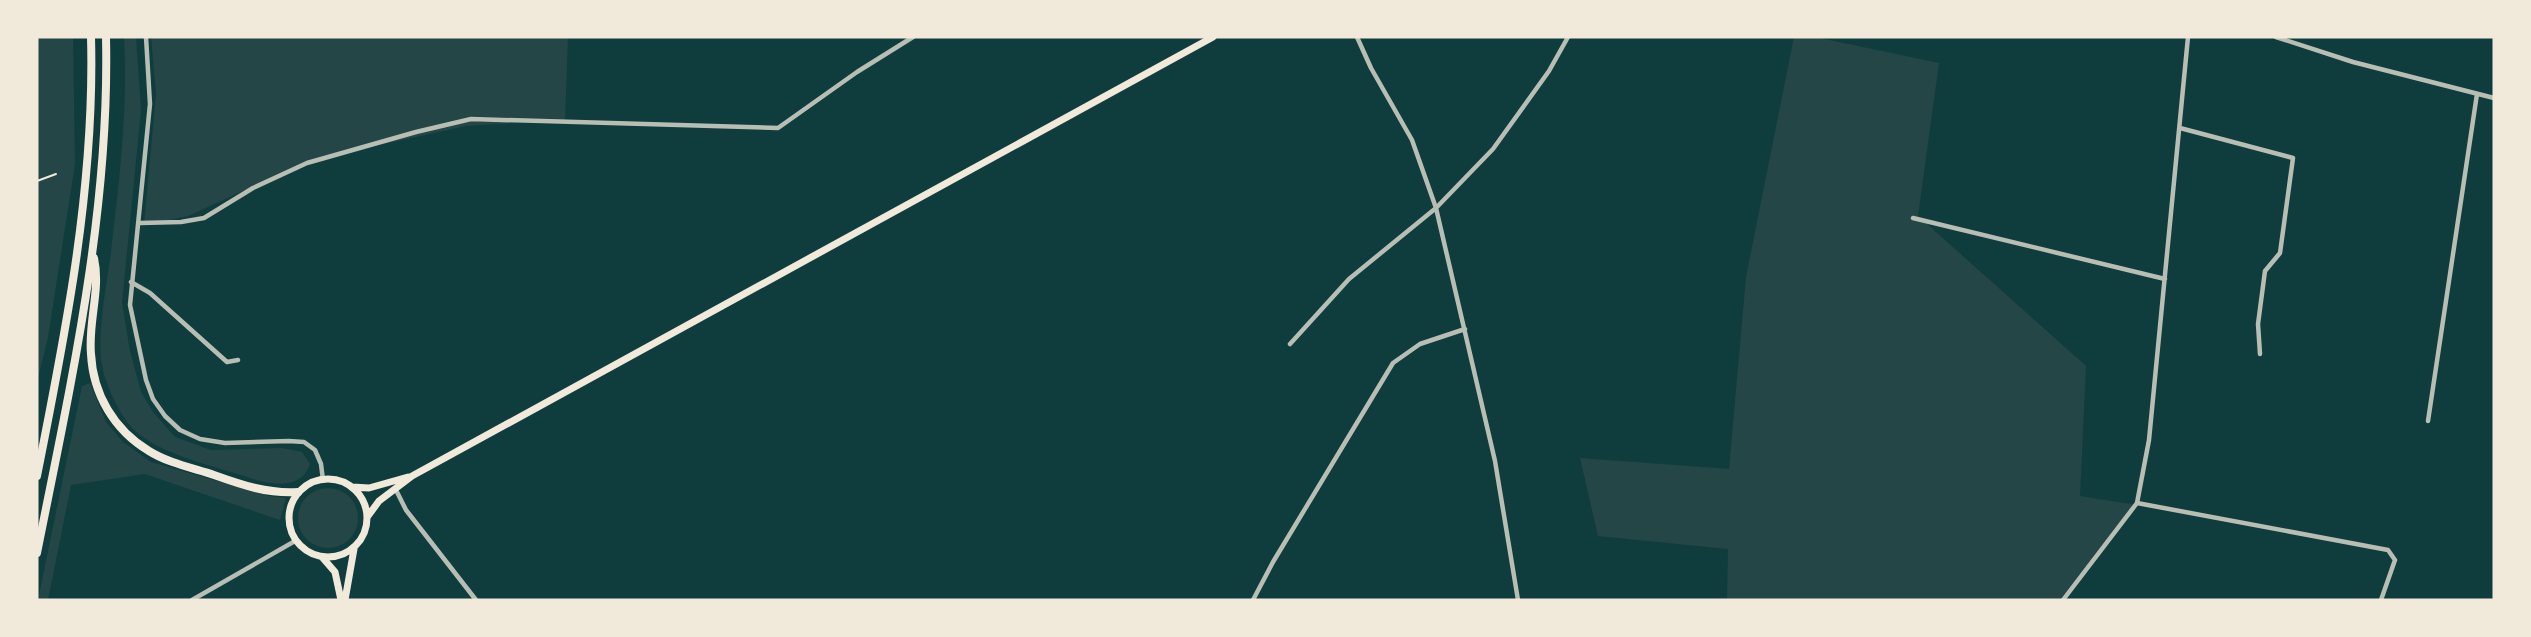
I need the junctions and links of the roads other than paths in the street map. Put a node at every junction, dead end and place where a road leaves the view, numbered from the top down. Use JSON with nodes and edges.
{"nodes":[{"id":1,"x":91,"y":37,"type":"edge"},
{"id":2,"x":106,"y":37,"type":"edge"},
{"id":3,"x":146,"y":37,"type":"edge"},
{"id":4,"x":913,"y":37,"type":"edge"},
{"id":5,"x":1213,"y":37,"type":"edge"},
{"id":6,"x":1357,"y":37,"type":"edge"},
{"id":7,"x":1568,"y":37,"type":"edge"},
{"id":8,"x":2188,"y":37,"type":"edge"},
{"id":9,"x":2276,"y":37,"type":"edge"},
{"id":10,"x":2477,"y":94,"type":"junction"},
{"id":11,"x":2494,"y":98,"type":"edge"},
{"id":12,"x":2180,"y":128,"type":"junction"},
{"id":13,"x":1436,"y":208,"type":"junction"},
{"id":14,"x":1913,"y":218,"type":"dead end"},
{"id":15,"x":140,"y":223,"type":"junction"},
{"id":16,"x":93,"y":252,"type":"junction"},
{"id":17,"x":2165,"y":279,"type":"junction"},
{"id":18,"x":131,"y":282,"type":"junction"},
{"id":19,"x":1465,"y":330,"type":"junction"},
{"id":20,"x":1290,"y":344,"type":"dead end"},
{"id":21,"x":2260,"y":354,"type":"dead end"},
{"id":22,"x":238,"y":360,"type":"dead end"},
{"id":23,"x":2428,"y":421,"type":"dead end"},
{"id":24,"x":37,"y":476,"type":"edge"},
{"id":25,"x":323,"y":480,"type":"junction"},
{"id":26,"x":393,"y":486,"type":"junction"},
{"id":27,"x":352,"y":487,"type":"junction"},
{"id":28,"x":298,"y":492,"type":"junction"},
{"id":29,"x":2137,"y":503,"type":"junction"},
{"id":30,"x":368,"y":516,"type":"junction"},
{"id":31,"x":295,"y":541,"type":"junction"},
{"id":32,"x":354,"y":549,"type":"junction"},
{"id":33,"x":37,"y":553,"type":"edge"},
{"id":34,"x":322,"y":557,"type":"junction"},
{"id":35,"x":191,"y":600,"type":"edge"},
{"id":36,"x":343,"y":600,"type":"edge"},
{"id":37,"x":476,"y":600,"type":"edge"},
{"id":38,"x":1253,"y":600,"type":"edge"},
{"id":39,"x":1518,"y":600,"type":"edge"},
{"id":40,"x":2063,"y":600,"type":"edge"},
{"id":41,"x":2381,"y":600,"type":"edge"}],
"edges":[{"from":1,"to":24,"type":"highway"},
{"from":2,"to":16,"type":"highway"},
{"from":3,"to":15,"type":"street"},
{"from":4,"to":15,"type":"street"},
{"from":5,"to":26,"type":"main road"},
{"from":6,"to":13,"type":"street"},
{"from":7,"to":13,"type":"street"},
{"from":8,"to":12,"type":"street"},
{"from":9,"to":10,"type":"street"},
{"from":10,"to":11,"type":"street"},
{"from":10,"to":23,"type":"street"},
{"from":12,"to":17,"type":"street"},
{"from":12,"to":21,"type":"street"},
{"from":13,"to":19,"type":"street"},
{"from":13,"to":20,"type":"street"},
{"from":14,"to":17,"type":"street"},
{"from":15,"to":18,"type":"street"},
{"from":16,"to":28,"type":"highway"},
{"from":16,"to":33,"type":"highway"},
{"from":17,"to":29,"type":"street"},
{"from":18,"to":22,"type":"street"},
{"from":18,"to":25,"type":"street"},
{"from":19,"to":38,"type":"street"},
{"from":19,"to":39,"type":"street"},
{"from":25,"to":27,"type":"main road"},
{"from":25,"to":28,"type":"main road"},
{"from":26,"to":27,"type":"main road"},
{"from":26,"to":30,"type":"main road"},
{"from":26,"to":37,"type":"street"},
{"from":27,"to":30,"type":"main road"},
{"from":28,"to":31,"type":"main road"},
{"from":29,"to":40,"type":"street"},
{"from":29,"to":41,"type":"street"},
{"from":30,"to":32,"type":"main road"},
{"from":31,"to":34,"type":"main road"},
{"from":31,"to":35,"type":"street"},
{"from":32,"to":34,"type":"main road"},
{"from":32,"to":36,"type":"main road"},
{"from":34,"to":36,"type":"main road"}]}
